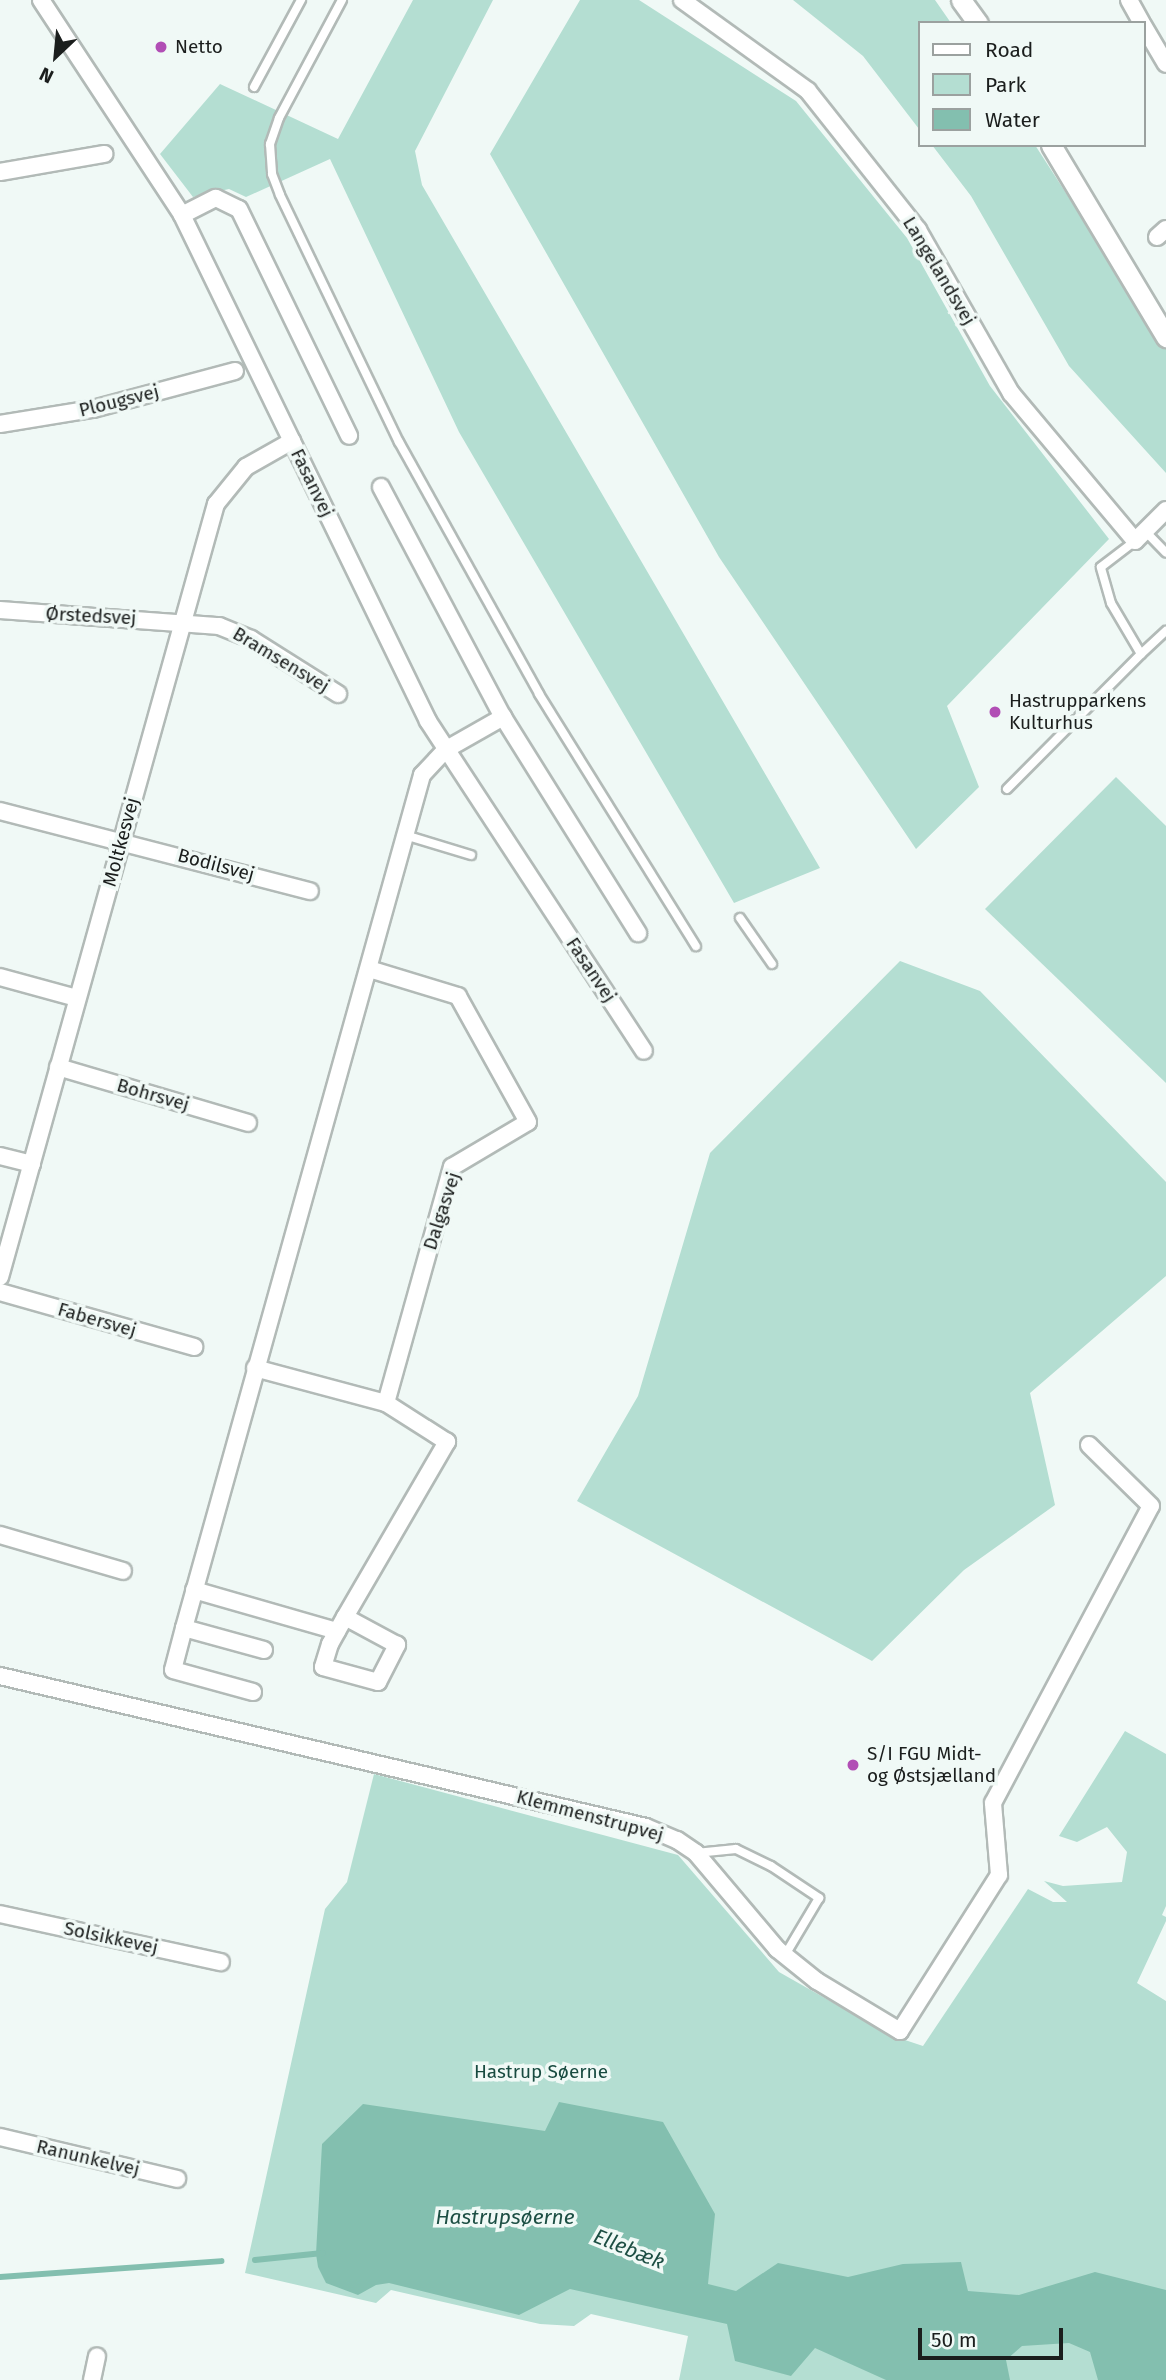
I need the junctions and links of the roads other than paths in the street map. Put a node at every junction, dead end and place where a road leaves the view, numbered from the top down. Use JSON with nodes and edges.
{"nodes":[{"id":1,"x":41,"y":0,"type":"edge"},
{"id":2,"x":301,"y":0,"type":"edge"},
{"id":3,"x":342,"y":0,"type":"edge"},
{"id":4,"x":682,"y":0,"type":"edge"},
{"id":5,"x":961,"y":0,"type":"edge"},
{"id":6,"x":1129,"y":0,"type":"edge"},
{"id":7,"x":977,"y":21,"type":"edge"},
{"id":8,"x":1141,"y":21,"type":"edge"},
{"id":9,"x":1145,"y":27,"type":"edge"},
{"id":10,"x":1166,"y":64,"type":"edge"},
{"id":11,"x":254,"y":87,"type":"dead end"},
{"id":12,"x":1052,"y":147,"type":"edge"},
{"id":13,"x":104,"y":154,"type":"dead end"},
{"id":14,"x":0,"y":172,"type":"edge"},
{"id":15,"x":182,"y":215,"type":"junction"},
{"id":16,"x":1166,"y":337,"type":"edge"},
{"id":17,"x":236,"y":371,"type":"dead end"},
{"id":18,"x":0,"y":424,"type":"edge"},
{"id":19,"x":349,"y":436,"type":"dead end"},
{"id":20,"x":292,"y":441,"type":"junction"},
{"id":21,"x":381,"y":487,"type":"dead end"},
{"id":22,"x":1166,"y":510,"type":"edge"},
{"id":23,"x":1140,"y":536,"type":"junction"},
{"id":24,"x":1166,"y":553,"type":"edge"},
{"id":25,"x":0,"y":610,"type":"edge"},
{"id":26,"x":182,"y":621,"type":"junction"},
{"id":27,"x":1166,"y":631,"type":"edge"},
{"id":28,"x":1141,"y":654,"type":"junction"},
{"id":29,"x":338,"y":694,"type":"dead end"},
{"id":30,"x":503,"y":718,"type":"junction"},
{"id":31,"x":445,"y":750,"type":"junction"},
{"id":32,"x":1007,"y":789,"type":"dead end"},
{"id":33,"x":0,"y":811,"type":"edge"},
{"id":34,"x":405,"y":835,"type":"junction"},
{"id":35,"x":122,"y":840,"type":"junction"},
{"id":36,"x":471,"y":855,"type":"dead end"},
{"id":37,"x":310,"y":891,"type":"dead end"},
{"id":38,"x":740,"y":918,"type":"dead end"},
{"id":39,"x":638,"y":933,"type":"dead end"},
{"id":40,"x":696,"y":946,"type":"dead end"},
{"id":41,"x":772,"y":964,"type":"dead end"},
{"id":42,"x":369,"y":969,"type":"junction"},
{"id":43,"x":0,"y":977,"type":"edge"},
{"id":44,"x":77,"y":998,"type":"junction"},
{"id":45,"x":644,"y":1051,"type":"dead end"},
{"id":46,"x":58,"y":1068,"type":"junction"},
{"id":47,"x":248,"y":1123,"type":"dead end"},
{"id":48,"x":0,"y":1156,"type":"edge"},
{"id":49,"x":32,"y":1164,"type":"junction"},
{"id":50,"x":0,"y":1277,"type":"edge"},
{"id":51,"x":0,"y":1292,"type":"edge"},
{"id":52,"x":194,"y":1347,"type":"dead end"},
{"id":53,"x":255,"y":1368,"type":"junction"},
{"id":54,"x":386,"y":1403,"type":"junction"},
{"id":55,"x":1089,"y":1445,"type":"dead end"},
{"id":56,"x":0,"y":1535,"type":"edge"},
{"id":57,"x":123,"y":1571,"type":"dead end"},
{"id":58,"x":194,"y":1590,"type":"junction"},
{"id":59,"x":184,"y":1628,"type":"junction"},
{"id":60,"x":264,"y":1650,"type":"dead end"},
{"id":61,"x":0,"y":1676,"type":"edge"},
{"id":62,"x":253,"y":1692,"type":"dead end"},
{"id":63,"x":696,"y":1853,"type":"junction"},
{"id":64,"x":0,"y":1914,"type":"edge"},
{"id":65,"x":785,"y":1955,"type":"junction"},
{"id":66,"x":221,"y":1962,"type":"dead end"},
{"id":67,"x":0,"y":2137,"type":"edge"},
{"id":68,"x":177,"y":2179,"type":"dead end"},
{"id":69,"x":97,"y":2357,"type":"dead end"},
{"id":70,"x":92,"y":2380,"type":"edge"}],
"edges":[{"from":1,"to":15,"type":"street","name":"Fasanvej"},
{"from":2,"to":11,"type":"lane"},
{"from":3,"to":40,"type":"lane"},
{"from":4,"to":23,"type":"street","name":"Langelandsvej"},
{"from":5,"to":7,"type":"street"},
{"from":6,"to":8,"type":"street"},
{"from":9,"to":10,"type":"street"},
{"from":12,"to":16,"type":"street"},
{"from":13,"to":14,"type":"street"},
{"from":15,"to":19,"type":"street"},
{"from":15,"to":20,"type":"street","name":"Fasanvej"},
{"from":17,"to":18,"type":"street","name":"Plougsvej"},
{"from":20,"to":26,"type":"street","name":"Moltkesvej"},
{"from":20,"to":31,"type":"street","name":"Fasanvej"},
{"from":21,"to":30,"type":"street"},
{"from":22,"to":23,"type":"street"},
{"from":23,"to":24,"type":"lane"},
{"from":23,"to":28,"type":"lane"},
{"from":25,"to":26,"type":"street","name":"Ørstedsvej"},
{"from":26,"to":29,"type":"street","name":"Bramsensvej"},
{"from":26,"to":35,"type":"street","name":"Moltkesvej"},
{"from":27,"to":28,"type":"lane"},
{"from":28,"to":32,"type":"lane"},
{"from":30,"to":31,"type":"street"},
{"from":30,"to":39,"type":"street"},
{"from":31,"to":34,"type":"street"},
{"from":31,"to":45,"type":"street","name":"Fasanvej"},
{"from":33,"to":35,"type":"street","name":"Bodilsvej"},
{"from":34,"to":36,"type":"lane"},
{"from":34,"to":42,"type":"street"},
{"from":35,"to":37,"type":"street","name":"Bodilsvej"},
{"from":35,"to":44,"type":"street","name":"Moltkesvej"},
{"from":38,"to":41,"type":"lane"},
{"from":42,"to":53,"type":"street"},
{"from":42,"to":54,"type":"street","name":"Dalgasvej"},
{"from":43,"to":44,"type":"street"},
{"from":44,"to":46,"type":"street","name":"Moltkesvej"},
{"from":46,"to":47,"type":"street","name":"Bohrsvej"},
{"from":46,"to":49,"type":"street","name":"Moltkesvej"},
{"from":48,"to":49,"type":"street"},
{"from":49,"to":50,"type":"street","name":"Moltkesvej"},
{"from":51,"to":52,"type":"street","name":"Fabersvej"},
{"from":53,"to":54,"type":"street"},
{"from":53,"to":58,"type":"street"},
{"from":54,"to":58,"type":"street"},
{"from":55,"to":65,"type":"street","name":"Klemmenstrupvej"},
{"from":56,"to":57,"type":"street"},
{"from":58,"to":59,"type":"street"},
{"from":59,"to":60,"type":"street"},
{"from":59,"to":62,"type":"street"},
{"from":61,"to":63,"type":"street","name":"Klemmenstrupvej"},
{"from":63,"to":65,"type":"street","name":"Klemmenstrupvej"},
{"from":63,"to":65,"type":"lane"},
{"from":64,"to":66,"type":"street","name":"Solsikkevej"},
{"from":67,"to":68,"type":"street","name":"Ranunkelvej"},
{"from":69,"to":70,"type":"street"}]}
